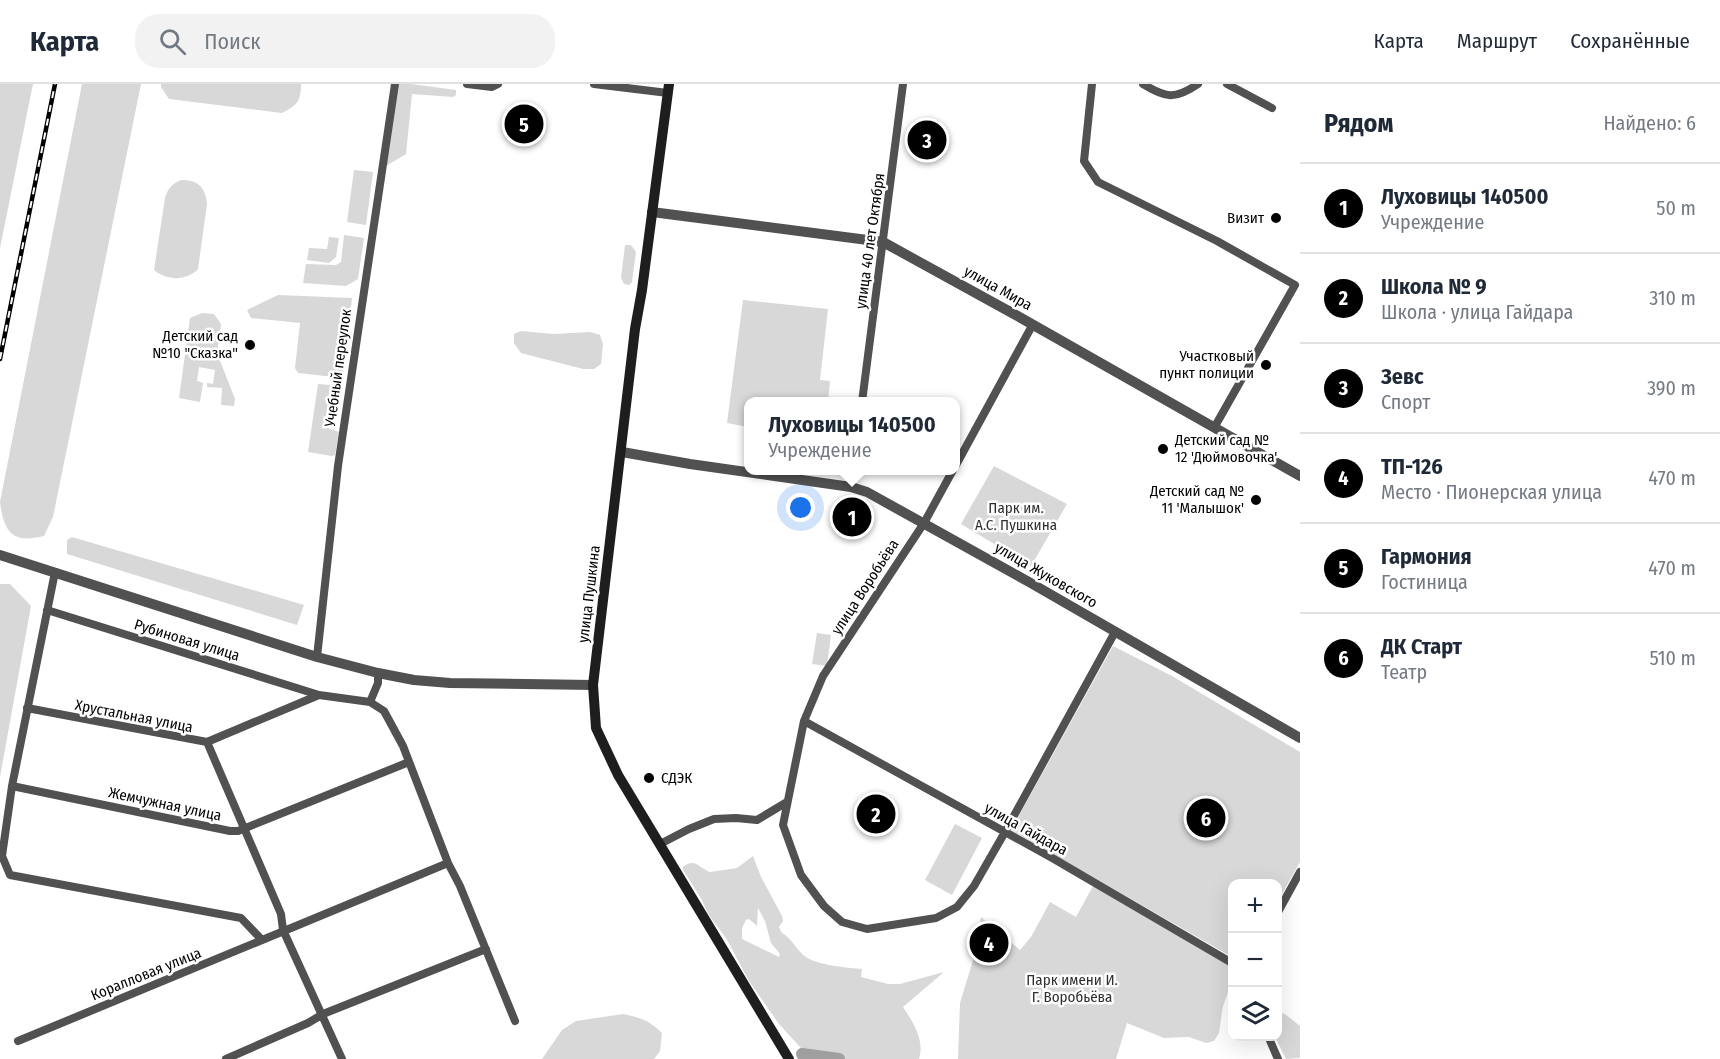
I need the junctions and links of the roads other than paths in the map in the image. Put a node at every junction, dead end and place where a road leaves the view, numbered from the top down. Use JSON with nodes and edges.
{"nodes":[{"id":1,"x":395,"y":84,"type":"edge"},
{"id":2,"x":467,"y":84,"type":"edge"},
{"id":3,"x":498,"y":84,"type":"edge"},
{"id":4,"x":594,"y":84,"type":"edge"},
{"id":5,"x":903,"y":84,"type":"edge"},
{"id":6,"x":1092,"y":84,"type":"edge"},
{"id":7,"x":1143,"y":84,"type":"edge"},
{"id":8,"x":1198,"y":84,"type":"edge"},
{"id":9,"x":1227,"y":84,"type":"edge"},
{"id":10,"x":668,"y":89,"type":"edge"},
{"id":11,"x":1272,"y":108,"type":"dead end"},
{"id":12,"x":652,"y":212,"type":"junction"},
{"id":13,"x":883,"y":242,"type":"junction"},
{"id":14,"x":1033,"y":324,"type":"junction"},
{"id":15,"x":863,"y":397,"type":"edge"},
{"id":16,"x":1214,"y":428,"type":"junction"},
{"id":17,"x":622,"y":452,"type":"junction"},
{"id":18,"x":960,"y":458,"type":"edge"},
{"id":19,"x":744,"y":472,"type":"edge"},
{"id":20,"x":767,"y":475,"type":"edge"},
{"id":21,"x":853,"y":475,"type":"edge"},
{"id":22,"x":951,"y":475,"type":"edge"},
{"id":23,"x":1300,"y":476,"type":"edge"},
{"id":24,"x":851,"y":487,"type":"junction"},
{"id":25,"x":924,"y":524,"type":"junction"},
{"id":26,"x":0,"y":555,"type":"edge"},
{"id":27,"x":55,"y":572,"type":"junction"},
{"id":28,"x":47,"y":610,"type":"junction"},
{"id":29,"x":1115,"y":632,"type":"junction"},
{"id":30,"x":317,"y":657,"type":"junction"},
{"id":31,"x":378,"y":673,"type":"junction"},
{"id":32,"x":593,"y":685,"type":"junction"},
{"id":33,"x":319,"y":695,"type":"junction"},
{"id":34,"x":370,"y":702,"type":"junction"},
{"id":35,"x":27,"y":708,"type":"junction"},
{"id":36,"x":804,"y":721,"type":"junction"},
{"id":37,"x":1300,"y":738,"type":"edge"},
{"id":38,"x":207,"y":742,"type":"junction"},
{"id":39,"x":409,"y":762,"type":"junction"},
{"id":40,"x":12,"y":786,"type":"junction"},
{"id":41,"x":786,"y":802,"type":"junction"},
{"id":42,"x":244,"y":829,"type":"junction"},
{"id":43,"x":1005,"y":832,"type":"junction"},
{"id":44,"x":660,"y":844,"type":"junction"},
{"id":45,"x":448,"y":863,"type":"junction"},
{"id":46,"x":1300,"y":872,"type":"edge"},
{"id":47,"x":1282,"y":905,"type":"edge"},
{"id":48,"x":283,"y":930,"type":"junction"},
{"id":49,"x":262,"y":940,"type":"junction"},
{"id":50,"x":486,"y":949,"type":"junction"},
{"id":51,"x":1228,"y":960,"type":"edge"},
{"id":52,"x":323,"y":1014,"type":"junction"},
{"id":53,"x":515,"y":1021,"type":"dead end"},
{"id":54,"x":18,"y":1041,"type":"dead end"},
{"id":55,"x":1270,"y":1041,"type":"edge"},
{"id":56,"x":226,"y":1059,"type":"edge"},
{"id":57,"x":342,"y":1059,"type":"edge"},
{"id":58,"x":789,"y":1059,"type":"edge"},
{"id":59,"x":1278,"y":1059,"type":"edge"}],
"edges":[{"from":1,"to":30,"type":"street","name":"Учебный переулок"},
{"from":2,"to":3,"type":"street"},
{"from":4,"to":10,"type":"street"},
{"from":5,"to":13,"type":"street","name":"улица 40 лет Октября"},
{"from":6,"to":16,"type":"street"},
{"from":7,"to":8,"type":"street"},
{"from":9,"to":11,"type":"street"},
{"from":10,"to":12,"type":"main road","name":"улица Пушкина"},
{"from":12,"to":13,"type":"street","name":"улица Мира"},
{"from":12,"to":17,"type":"main road","name":"улица Пушкина"},
{"from":13,"to":14,"type":"street","name":"улица Мира"},
{"from":13,"to":15,"type":"street","name":"улица 40 лет Октября"},
{"from":14,"to":16,"type":"street","name":"улица Мира"},
{"from":14,"to":18,"type":"street"},
{"from":16,"to":23,"type":"street","name":"улица Мира"},
{"from":17,"to":19,"type":"street","name":"улица Жуковского"},
{"from":17,"to":32,"type":"main road","name":"улица Пушкина"},
{"from":20,"to":24,"type":"street","name":"улица Жуковского"},
{"from":21,"to":24,"type":"street"},
{"from":22,"to":25,"type":"street","name":"улица Воробьёва"},
{"from":24,"to":25,"type":"street","name":"улица Жуковского"},
{"from":25,"to":29,"type":"street","name":"улица Жуковского"},
{"from":25,"to":36,"type":"street","name":"улица Воробьёва"},
{"from":26,"to":27,"type":"street"},
{"from":27,"to":28,"type":"street"},
{"from":27,"to":30,"type":"street"},
{"from":28,"to":33,"type":"street","name":"Рубиновая улица"},
{"from":28,"to":35,"type":"street"},
{"from":29,"to":37,"type":"street","name":"улица Жуковского"},
{"from":29,"to":43,"type":"street","name":"улица Воробьёва"},
{"from":30,"to":31,"type":"street"},
{"from":31,"to":32,"type":"street"},
{"from":31,"to":34,"type":"street"},
{"from":32,"to":44,"type":"main road","name":"улица Пушкина"},
{"from":33,"to":34,"type":"street"},
{"from":33,"to":38,"type":"street","name":"Хрустальная улица"},
{"from":34,"to":39,"type":"street"},
{"from":35,"to":38,"type":"street","name":"Хрустальная улица"},
{"from":35,"to":40,"type":"street"},
{"from":36,"to":41,"type":"street","name":"улица Воробьёва"},
{"from":36,"to":43,"type":"street","name":"улица Гайдара"},
{"from":38,"to":42,"type":"street"},
{"from":39,"to":42,"type":"street","name":"Жемчужная улица"},
{"from":39,"to":45,"type":"street"},
{"from":40,"to":42,"type":"street","name":"Жемчужная улица"},
{"from":40,"to":49,"type":"street"},
{"from":41,"to":43,"type":"street","name":"улица Воробьёва"},
{"from":41,"to":44,"type":"street"},
{"from":42,"to":48,"type":"street"},
{"from":43,"to":51,"type":"street","name":"улица Гайдара"},
{"from":44,"to":58,"type":"main road","name":"улица Пушкина"},
{"from":45,"to":48,"type":"street","name":"Коралловая улица"},
{"from":45,"to":50,"type":"street"},
{"from":46,"to":47,"type":"street"},
{"from":48,"to":49,"type":"street","name":"Коралловая улица"},
{"from":48,"to":52,"type":"street"},
{"from":49,"to":54,"type":"street","name":"Коралловая улица"},
{"from":50,"to":52,"type":"street"},
{"from":50,"to":53,"type":"street"},
{"from":52,"to":56,"type":"street"},
{"from":52,"to":57,"type":"street"},
{"from":55,"to":59,"type":"street"}]}
